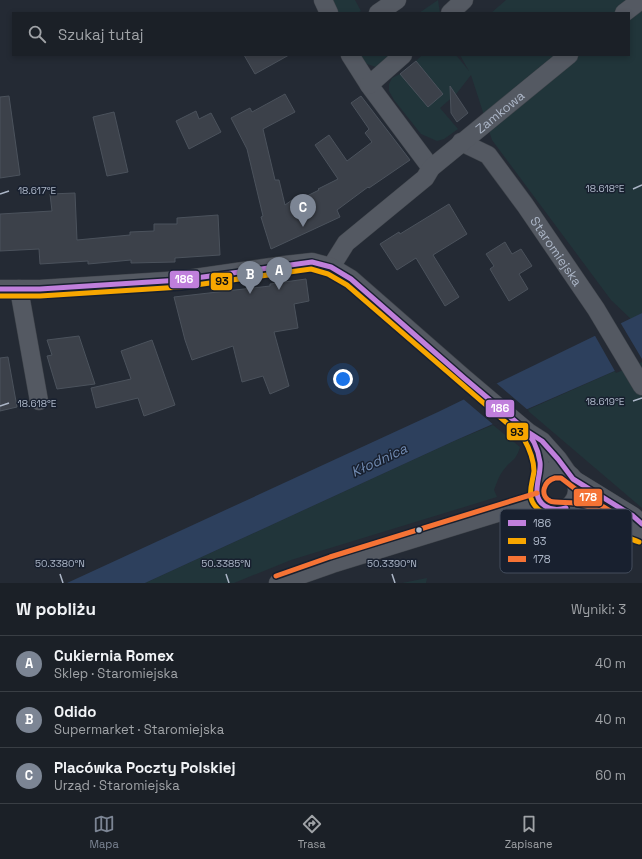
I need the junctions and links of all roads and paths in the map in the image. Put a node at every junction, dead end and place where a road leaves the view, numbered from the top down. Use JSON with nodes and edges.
{"nodes":[{"id":1,"x":323,"y":0,"type":"edge"},
{"id":2,"x":397,"y":0,"type":"edge"},
{"id":3,"x":464,"y":0,"type":"edge"},
{"id":4,"x":641,"y":0,"type":"edge"},
{"id":5,"x":329,"y":12,"type":"edge"},
{"id":6,"x":379,"y":12,"type":"edge"},
{"id":7,"x":451,"y":12,"type":"edge"},
{"id":8,"x":625,"y":12,"type":"edge"},
{"id":9,"x":351,"y":56,"type":"edge"},
{"id":10,"x":401,"y":56,"type":"edge"},
{"id":11,"x":568,"y":56,"type":"edge"},
{"id":12,"x":369,"y":85,"type":"junction"},
{"id":13,"x":461,"y":142,"type":"junction"},
{"id":14,"x":431,"y":168,"type":"junction"},
{"id":15,"x":331,"y":267,"type":"junction"},
{"id":16,"x":0,"y":289,"type":"edge"},
{"id":17,"x":19,"y":289,"type":"junction"},
{"id":18,"x":639,"y":381,"type":"edge"},
{"id":19,"x":39,"y":401,"type":"dead end"},
{"id":20,"x":528,"y":432,"type":"junction"},
{"id":21,"x":571,"y":477,"type":"junction"},
{"id":22,"x":539,"y":480,"type":"junction"},
{"id":23,"x":539,"y":500,"type":"junction"},
{"id":24,"x":566,"y":508,"type":"junction"},
{"id":25,"x":510,"y":509,"type":"edge"},
{"id":26,"x":551,"y":509,"type":"edge"},
{"id":27,"x":561,"y":509,"type":"edge"},
{"id":28,"x":569,"y":509,"type":"edge"},
{"id":29,"x":622,"y":509,"type":"edge"},
{"id":30,"x":500,"y":512,"type":"edge"},
{"id":31,"x":632,"y":515,"type":"edge"},
{"id":32,"x":642,"y":524,"type":"edge"},
{"id":33,"x":632,"y":532,"type":"edge"},
{"id":34,"x":642,"y":536,"type":"edge"},
{"id":35,"x":278,"y":583,"type":"edge"}],
"edges":[{"from":1,"to":5,"type":"street"},
{"from":2,"to":6,"type":"street"},
{"from":3,"to":7,"type":"street"},
{"from":4,"to":8,"type":"street"},
{"from":9,"to":12,"type":"street"},
{"from":10,"to":12,"type":"street"},
{"from":11,"to":13,"type":"street","name":"Zamkowa"},
{"from":12,"to":14,"type":"street"},
{"from":13,"to":14,"type":"street","name":"Zamkowa"},
{"from":13,"to":18,"type":"street","name":"Staromiejska"},
{"from":14,"to":15,"type":"street","name":"Zamkowa"},
{"from":15,"to":17,"type":"street"},
{"from":15,"to":20,"type":"street"},
{"from":16,"to":17,"type":"street"},
{"from":17,"to":19,"type":"street"},
{"from":20,"to":21,"type":"street"},
{"from":20,"to":22,"type":"street"},
{"from":21,"to":22,"type":"street"},
{"from":21,"to":24,"type":"street"},
{"from":21,"to":29,"type":"street"},
{"from":22,"to":23,"type":"street"},
{"from":23,"to":25,"type":"street"},
{"from":23,"to":26,"type":"street"},
{"from":24,"to":27,"type":"street"},
{"from":24,"to":28,"type":"street"},
{"from":30,"to":35,"type":"street"},
{"from":31,"to":32,"type":"street"},
{"from":33,"to":34,"type":"street"}]}
